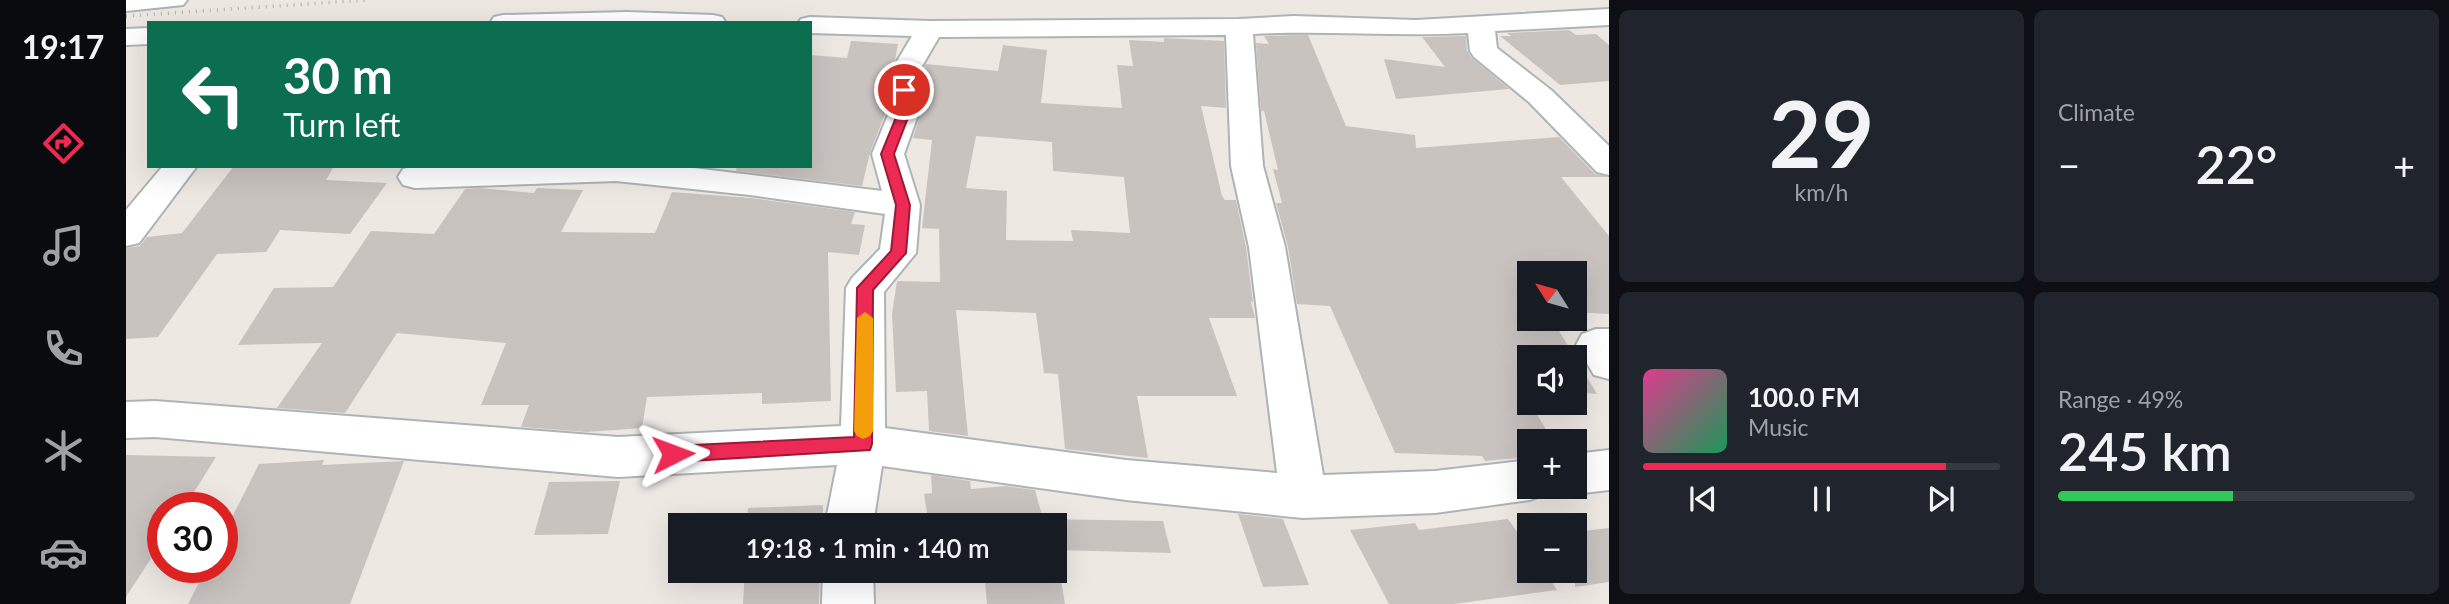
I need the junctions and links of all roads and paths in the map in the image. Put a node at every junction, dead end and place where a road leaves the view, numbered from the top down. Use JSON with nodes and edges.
{"nodes":[{"id":1,"x":174,"y":0,"type":"edge"},
{"id":2,"x":126,"y":3,"type":"edge"},
{"id":3,"x":586,"y":21,"type":"edge"},
{"id":4,"x":656,"y":21,"type":"edge"},
{"id":5,"x":1605,"y":21,"type":"edge"},
{"id":6,"x":1480,"y":24,"type":"junction"},
{"id":7,"x":812,"y":26,"type":"edge"},
{"id":8,"x":1239,"y":27,"type":"junction"},
{"id":9,"x":930,"y":29,"type":"junction"},
{"id":10,"x":147,"y":36,"type":"edge"},
{"id":11,"x":126,"y":37,"type":"edge"},
{"id":12,"x":1609,"y":165,"type":"edge"},
{"id":13,"x":179,"y":168,"type":"edge"},
{"id":14,"x":415,"y":177,"type":"dead end"},
{"id":15,"x":903,"y":205,"type":"junction"},
{"id":16,"x":126,"y":234,"type":"edge"},
{"id":17,"x":1609,"y":345,"type":"edge"},
{"id":18,"x":1609,"y":363,"type":"edge"},
{"id":19,"x":126,"y":420,"type":"edge"},
{"id":20,"x":863,"y":444,"type":"junction"},
{"id":21,"x":1609,"y":470,"type":"edge"},
{"id":22,"x":1587,"y":473,"type":"edge"},
{"id":23,"x":1517,"y":482,"type":"edge"},
{"id":24,"x":1303,"y":497,"type":"junction"},
{"id":25,"x":851,"y":513,"type":"edge"},
{"id":26,"x":848,"y":583,"type":"edge"},
{"id":27,"x":848,"y":604,"type":"edge"}],
"edges":[{"from":1,"to":2,"type":"street"},
{"from":3,"to":4,"type":"street"},
{"from":5,"to":6,"type":"street"},
{"from":6,"to":8,"type":"street"},
{"from":6,"to":12,"type":"street"},
{"from":7,"to":9,"type":"street"},
{"from":8,"to":9,"type":"street"},
{"from":8,"to":24,"type":"street"},
{"from":9,"to":15,"type":"street"},
{"from":10,"to":11,"type":"street"},
{"from":13,"to":16,"type":"street"},
{"from":14,"to":15,"type":"street"},
{"from":15,"to":20,"type":"street"},
{"from":17,"to":18,"type":"street"},
{"from":19,"to":20,"type":"street"},
{"from":20,"to":24,"type":"street"},
{"from":20,"to":25,"type":"street"},
{"from":21,"to":22,"type":"street"},
{"from":23,"to":24,"type":"street"},
{"from":26,"to":27,"type":"street"}]}
